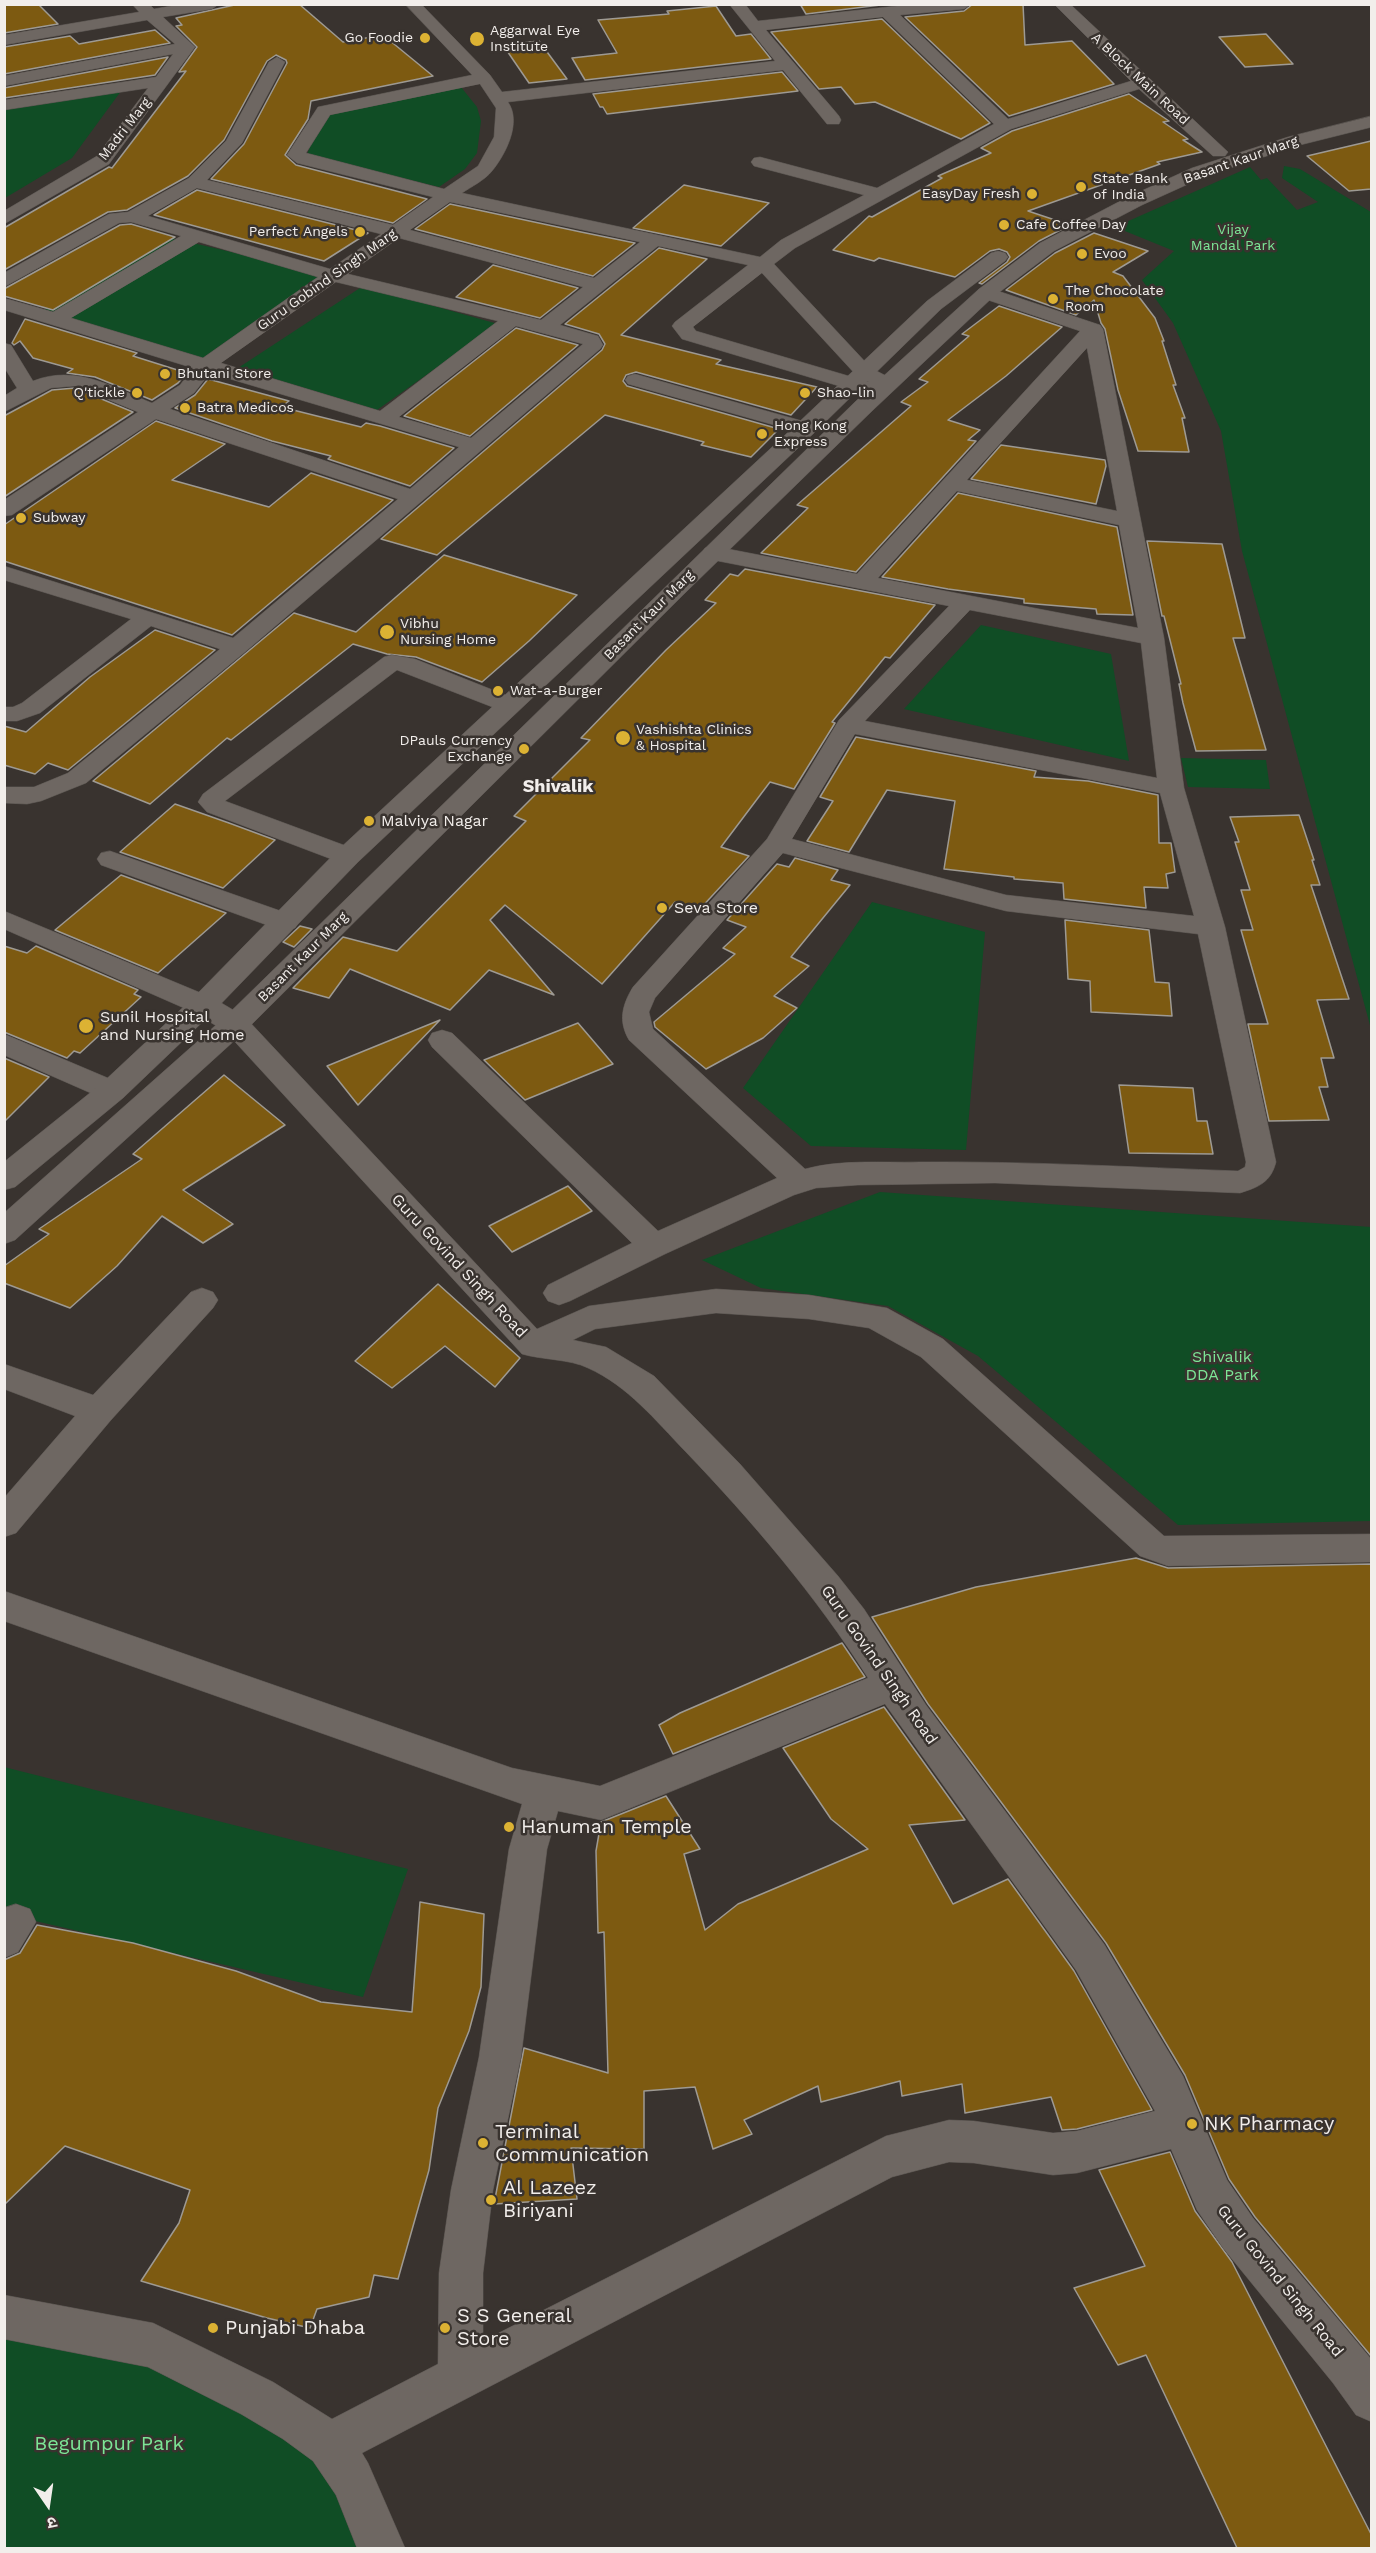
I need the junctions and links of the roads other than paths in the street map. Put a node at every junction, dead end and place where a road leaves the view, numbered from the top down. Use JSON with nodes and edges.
{"nodes":[{"id":1,"x":212,"y":4,"type":"edge"},
{"id":2,"x":438,"y":4,"type":"edge"},
{"id":3,"x":736,"y":4,"type":"edge"},
{"id":4,"x":964,"y":4,"type":"edge"},
{"id":5,"x":1061,"y":4,"type":"edge"},
{"id":6,"x":144,"y":10,"type":"edge"},
{"id":7,"x":418,"y":10,"type":"edge"},
{"id":8,"x":888,"y":13,"type":"junction"},
{"id":9,"x":754,"y":26,"type":"junction"},
{"id":10,"x":4,"y":40,"type":"edge"},
{"id":11,"x":187,"y":47,"type":"junction"},
{"id":12,"x":277,"y":62,"type":"dead end"},
{"id":13,"x":787,"y":65,"type":"junction"},
{"id":14,"x":484,"y":78,"type":"junction"},
{"id":15,"x":4,"y":81,"type":"edge"},
{"id":16,"x":162,"y":81,"type":"junction"},
{"id":17,"x":1142,"y":83,"type":"junction"},
{"id":18,"x":497,"y":98,"type":"junction"},
{"id":19,"x":4,"y":105,"type":"edge"},
{"id":20,"x":1371,"y":111,"type":"edge"},
{"id":21,"x":833,"y":120,"type":"dead end"},
{"id":22,"x":1371,"y":121,"type":"edge"},
{"id":23,"x":1005,"y":125,"type":"junction"},
{"id":24,"x":1219,"y":152,"type":"junction"},
{"id":25,"x":760,"y":162,"type":"dead end"},
{"id":26,"x":195,"y":182,"type":"junction"},
{"id":27,"x":879,"y":194,"type":"junction"},
{"id":28,"x":449,"y":196,"type":"junction"},
{"id":29,"x":132,"y":217,"type":"junction"},
{"id":30,"x":4,"y":219,"type":"edge"},
{"id":31,"x":396,"y":232,"type":"junction"},
{"id":32,"x":197,"y":235,"type":"junction"},
{"id":33,"x":655,"y":239,"type":"junction"},
{"id":34,"x":763,"y":263,"type":"junction"},
{"id":35,"x":334,"y":276,"type":"junction"},
{"id":36,"x":4,"y":280,"type":"edge"},
{"id":37,"x":597,"y":285,"type":"junction"},
{"id":38,"x":986,"y":293,"type":"junction"},
{"id":39,"x":4,"y":304,"type":"edge"},
{"id":40,"x":55,"y":319,"type":"junction"},
{"id":41,"x":513,"y":320,"type":"junction"},
{"id":42,"x":544,"y":328,"type":"junction"},
{"id":43,"x":1093,"y":329,"type":"junction"},
{"id":44,"x":4,"y":349,"type":"edge"},
{"id":45,"x":206,"y":365,"type":"junction"},
{"id":46,"x":857,"y":378,"type":"junction"},
{"id":47,"x":635,"y":380,"type":"dead end"},
{"id":48,"x":883,"y":388,"type":"junction"},
{"id":49,"x":28,"y":390,"type":"junction"},
{"id":50,"x":4,"y":406,"type":"edge"},
{"id":51,"x":154,"y":411,"type":"junction"},
{"id":52,"x":383,"y":419,"type":"junction"},
{"id":53,"x":806,"y":428,"type":"junction"},
{"id":54,"x":474,"y":445,"type":"junction"},
{"id":55,"x":952,"y":483,"type":"junction"},
{"id":56,"x":412,"y":497,"type":"junction"},
{"id":57,"x":4,"y":510,"type":"edge"},
{"id":58,"x":1129,"y":520,"type":"junction"},
{"id":59,"x":713,"y":553,"type":"junction"},
{"id":60,"x":4,"y":573,"type":"edge"},
{"id":61,"x":862,"y":582,"type":"junction"},
{"id":62,"x":965,"y":602,"type":"junction"},
{"id":63,"x":148,"y":617,"type":"junction"},
{"id":64,"x":1152,"y":638,"type":"junction"},
{"id":65,"x":237,"y":647,"type":"junction"},
{"id":66,"x":509,"y":705,"type":"junction"},
{"id":67,"x":4,"y":714,"type":"edge"},
{"id":68,"x":848,"y":725,"type":"junction"},
{"id":69,"x":1171,"y":788,"type":"junction"},
{"id":70,"x":4,"y":795,"type":"edge"},
{"id":71,"x":777,"y":843,"type":"junction"},
{"id":72,"x":348,"y":856,"type":"junction"},
{"id":73,"x":110,"y":858,"type":"dead end"},
{"id":74,"x":4,"y":919,"type":"edge"},
{"id":75,"x":285,"y":922,"type":"junction"},
{"id":76,"x":1211,"y":927,"type":"junction"},
{"id":77,"x":203,"y":1005,"type":"junction"},
{"id":78,"x":235,"y":1024,"type":"junction"},
{"id":79,"x":442,"y":1040,"type":"dead end"},
{"id":80,"x":4,"y":1043,"type":"edge"},
{"id":81,"x":112,"y":1091,"type":"junction"},
{"id":82,"x":4,"y":1179,"type":"edge"},
{"id":83,"x":799,"y":1181,"type":"junction"},
{"id":84,"x":4,"y":1232,"type":"edge"},
{"id":85,"x":654,"y":1246,"type":"junction"},
{"id":86,"x":559,"y":1293,"type":"dead end"},
{"id":87,"x":202,"y":1300,"type":"dead end"},
{"id":88,"x":533,"y":1345,"type":"junction"},
{"id":89,"x":4,"y":1376,"type":"edge"},
{"id":90,"x":99,"y":1411,"type":"junction"},
{"id":91,"x":4,"y":1523,"type":"edge"},
{"id":92,"x":1371,"y":1548,"type":"edge"},
{"id":93,"x":4,"y":1606,"type":"edge"},
{"id":94,"x":892,"y":1685,"type":"junction"},
{"id":95,"x":545,"y":1791,"type":"junction"},
{"id":96,"x":1181,"y":2125,"type":"junction"},
{"id":97,"x":4,"y":2317,"type":"edge"},
{"id":98,"x":461,"y":2376,"type":"junction"},
{"id":99,"x":1371,"y":2399,"type":"edge"},
{"id":100,"x":329,"y":2445,"type":"junction"},
{"id":101,"x":381,"y":2548,"type":"edge"}],
"edges":[{"from":1,"to":6,"type":"street"},
{"from":2,"to":7,"type":"street"},
{"from":3,"to":9,"type":"street"},
{"from":4,"to":8,"type":"street"},
{"from":5,"to":17,"type":"street","name":"A Block Main Road"},
{"from":6,"to":10,"type":"street"},
{"from":6,"to":11,"type":"street"},
{"from":7,"to":14,"type":"street","name":"Guru Gobind Singh Marg"},
{"from":8,"to":9,"type":"street"},
{"from":8,"to":23,"type":"street"},
{"from":9,"to":13,"type":"street"},
{"from":11,"to":15,"type":"street"},
{"from":11,"to":16,"type":"street","name":"Madri Marg"},
{"from":12,"to":26,"type":"street"},
{"from":13,"to":18,"type":"street"},
{"from":13,"to":21,"type":"street"},
{"from":14,"to":18,"type":"street","name":"Guru Gobind Singh Marg"},
{"from":14,"to":28,"type":"street"},
{"from":16,"to":19,"type":"street"},
{"from":16,"to":30,"type":"street","name":"Madri Marg"},
{"from":17,"to":23,"type":"street"},
{"from":17,"to":24,"type":"street","name":"A Block Main Road"},
{"from":18,"to":28,"type":"street","name":"Guru Gobind Singh Marg"},
{"from":20,"to":24,"type":"main road","name":"Basant Kaur Marg"},
{"from":22,"to":38,"type":"main road","name":"Basant Kaur Marg"},
{"from":23,"to":27,"type":"street"},
{"from":24,"to":46,"type":"main road","name":"Basant Kaur Marg"},
{"from":25,"to":27,"type":"street"},
{"from":26,"to":29,"type":"street"},
{"from":26,"to":31,"type":"street"},
{"from":27,"to":34,"type":"street"},
{"from":28,"to":31,"type":"street","name":"Guru Gobind Singh Marg"},
{"from":28,"to":33,"type":"street"},
{"from":29,"to":32,"type":"street"},
{"from":29,"to":36,"type":"street"},
{"from":31,"to":35,"type":"street","name":"Guru Gobind Singh Marg"},
{"from":31,"to":37,"type":"street"},
{"from":32,"to":35,"type":"street"},
{"from":32,"to":40,"type":"street"},
{"from":33,"to":34,"type":"street"},
{"from":33,"to":37,"type":"street"},
{"from":34,"to":46,"type":"street"},
{"from":34,"to":46,"type":"street"},
{"from":35,"to":41,"type":"street"},
{"from":35,"to":45,"type":"street","name":"Guru Gobind Singh Marg"},
{"from":37,"to":42,"type":"street"},
{"from":38,"to":43,"type":"street"},
{"from":38,"to":48,"type":"main road","name":"Basant Kaur Marg"},
{"from":39,"to":40,"type":"street"},
{"from":40,"to":45,"type":"street"},
{"from":41,"to":42,"type":"street"},
{"from":41,"to":52,"type":"street"},
{"from":42,"to":54,"type":"street"},
{"from":43,"to":55,"type":"street"},
{"from":43,"to":58,"type":"street"},
{"from":44,"to":49,"type":"street"},
{"from":45,"to":51,"type":"street","name":"Guru Gobind Singh Marg"},
{"from":45,"to":52,"type":"street"},
{"from":46,"to":48,"type":"street"},
{"from":46,"to":53,"type":"main road","name":"Basant Kaur Marg"},
{"from":47,"to":53,"type":"street"},
{"from":48,"to":59,"type":"main road","name":"Basant Kaur Marg"},
{"from":49,"to":50,"type":"street"},
{"from":49,"to":51,"type":"street"},
{"from":51,"to":56,"type":"street"},
{"from":51,"to":57,"type":"street","name":"Guru Gobind Singh Marg"},
{"from":52,"to":54,"type":"street"},
{"from":53,"to":66,"type":"main road","name":"Basant Kaur Marg"},
{"from":54,"to":56,"type":"street"},
{"from":55,"to":58,"type":"street"},
{"from":55,"to":61,"type":"street"},
{"from":56,"to":65,"type":"street"},
{"from":58,"to":64,"type":"street"},
{"from":59,"to":61,"type":"street"},
{"from":59,"to":78,"type":"main road","name":"Basant Kaur Marg"},
{"from":60,"to":63,"type":"street"},
{"from":61,"to":62,"type":"street"},
{"from":62,"to":64,"type":"street"},
{"from":62,"to":68,"type":"street"},
{"from":63,"to":65,"type":"street"},
{"from":63,"to":67,"type":"street"},
{"from":64,"to":69,"type":"street"},
{"from":65,"to":70,"type":"street"},
{"from":66,"to":72,"type":"main road","name":"Basant Kaur Marg"},
{"from":66,"to":72,"type":"street"},
{"from":68,"to":69,"type":"street"},
{"from":68,"to":71,"type":"street"},
{"from":69,"to":76,"type":"street"},
{"from":71,"to":76,"type":"street"},
{"from":71,"to":83,"type":"street"},
{"from":72,"to":75,"type":"main road","name":"Basant Kaur Marg"},
{"from":73,"to":75,"type":"street"},
{"from":74,"to":77,"type":"street","name":"Guru Govind Singh Road"},
{"from":75,"to":77,"type":"main road","name":"Basant Kaur Marg"},
{"from":76,"to":83,"type":"street"},
{"from":77,"to":78,"type":"street","name":"Guru Govind Singh Road"},
{"from":77,"to":81,"type":"main road","name":"Basant Kaur Marg"},
{"from":78,"to":84,"type":"main road","name":"Basant Kaur Marg"},
{"from":78,"to":88,"type":"street","name":"Guru Govind Singh Road"},
{"from":79,"to":85,"type":"street"},
{"from":80,"to":81,"type":"street"},
{"from":81,"to":82,"type":"main road","name":"Basant Kaur Marg"},
{"from":83,"to":85,"type":"street"},
{"from":85,"to":86,"type":"street"},
{"from":87,"to":90,"type":"street"},
{"from":88,"to":92,"type":"street"},
{"from":88,"to":94,"type":"street","name":"Guru Govind Singh Road"},
{"from":89,"to":90,"type":"street"},
{"from":90,"to":91,"type":"street"},
{"from":93,"to":95,"type":"street"},
{"from":94,"to":95,"type":"street"},
{"from":94,"to":96,"type":"street","name":"Guru Govind Singh Road"},
{"from":95,"to":98,"type":"street"},
{"from":96,"to":98,"type":"street"},
{"from":96,"to":99,"type":"street","name":"Guru Govind Singh Road"},
{"from":97,"to":100,"type":"street"},
{"from":98,"to":100,"type":"street"},
{"from":100,"to":101,"type":"street"}]}
